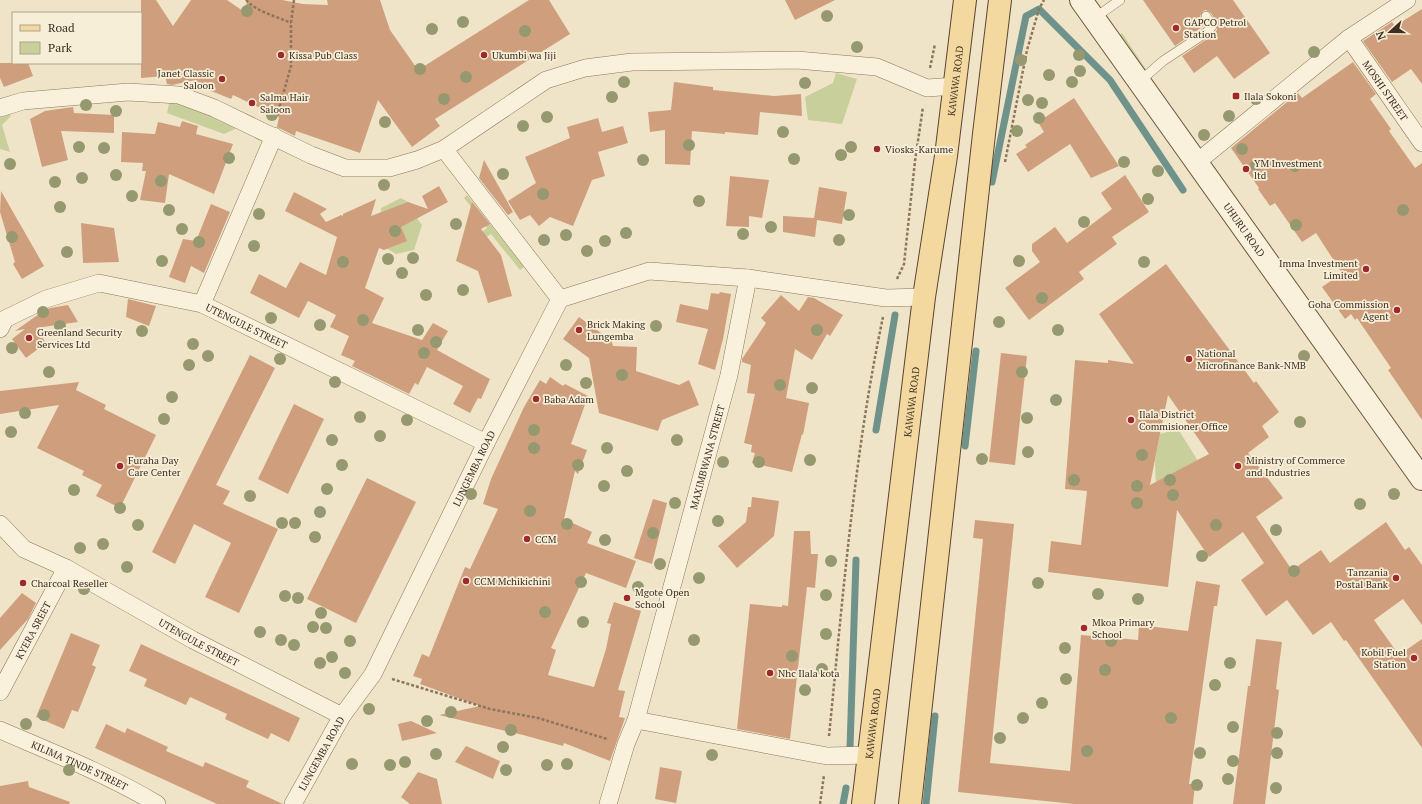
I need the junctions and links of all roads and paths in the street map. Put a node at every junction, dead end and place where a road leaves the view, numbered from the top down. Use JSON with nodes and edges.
{"nodes":[{"id":1,"x":246,"y":0,"type":"edge"},
{"id":2,"x":294,"y":0,"type":"edge"},
{"id":3,"x":965,"y":0,"type":"edge"},
{"id":4,"x":1015,"y":0,"type":"edge"},
{"id":5,"x":1080,"y":0,"type":"edge"},
{"id":6,"x":1120,"y":0,"type":"edge"},
{"id":7,"x":1407,"y":0,"type":"edge"},
{"id":8,"x":999,"y":7,"type":"edge"},
{"id":9,"x":1206,"y":16,"type":"dead end"},
{"id":10,"x":1093,"y":18,"type":"junction"},
{"id":11,"x":291,"y":23,"type":"junction"},
{"id":12,"x":937,"y":36,"type":"dead end"},
{"id":13,"x":1349,"y":38,"type":"junction"},
{"id":14,"x":1139,"y":82,"type":"junction"},
{"id":15,"x":955,"y":86,"type":"junction"},
{"id":16,"x":927,"y":88,"type":"junction"},
{"id":17,"x":0,"y":108,"type":"edge"},
{"id":18,"x":274,"y":136,"type":"junction"},
{"id":19,"x":1422,"y":143,"type":"edge"},
{"id":20,"x":444,"y":149,"type":"junction"},
{"id":21,"x":1196,"y":163,"type":"junction"},
{"id":22,"x":748,"y":278,"type":"junction"},
{"id":23,"x":924,"y":296,"type":"junction"},
{"id":24,"x":886,"y":298,"type":"junction"},
{"id":25,"x":560,"y":299,"type":"junction"},
{"id":26,"x":202,"y":304,"type":"junction"},
{"id":27,"x":2,"y":320,"type":"edge"},
{"id":28,"x":486,"y":444,"type":"junction"},
{"id":29,"x":1418,"y":466,"type":"edge"},
{"id":30,"x":0,"y":524,"type":"edge"},
{"id":31,"x":66,"y":568,"type":"junction"},
{"id":32,"x":372,"y":674,"type":"junction"},
{"id":33,"x":0,"y":692,"type":"edge"},
{"id":34,"x":342,"y":716,"type":"junction"},
{"id":35,"x":636,"y":720,"type":"junction"},
{"id":36,"x":0,"y":730,"type":"edge"},
{"id":37,"x":626,"y":744,"type":"junction"},
{"id":38,"x":868,"y":755,"type":"junction"},
{"id":39,"x":827,"y":756,"type":"junction"},
{"id":40,"x":157,"y":804,"type":"edge"},
{"id":41,"x":293,"y":804,"type":"edge"},
{"id":42,"x":608,"y":804,"type":"edge"},
{"id":43,"x":820,"y":804,"type":"edge"},
{"id":44,"x":863,"y":804,"type":"edge"},
{"id":45,"x":910,"y":804,"type":"edge"}],
"edges":[{"from":1,"to":11,"type":"path"},
{"from":2,"to":11,"type":"path"},
{"from":3,"to":15,"type":"main road","name":"KAWAWA ROAD"},
{"from":4,"to":8,"type":"main road"},
{"from":5,"to":10,"type":"main road","name":"UHURU ROAD"},
{"from":6,"to":10,"type":"lane"},
{"from":7,"to":13,"type":"street"},
{"from":8,"to":45,"type":"main road"},
{"from":9,"to":14,"type":"lane"},
{"from":10,"to":14,"type":"main road","name":"UHURU ROAD"},
{"from":11,"to":18,"type":"path"},
{"from":12,"to":16,"type":"path"},
{"from":13,"to":19,"type":"street","name":"MOSHI STREET"},
{"from":13,"to":21,"type":"street"},
{"from":14,"to":21,"type":"main road","name":"UHURU ROAD"},
{"from":15,"to":16,"type":"street"},
{"from":15,"to":23,"type":"main road","name":"KAWAWA ROAD"},
{"from":16,"to":20,"type":"street"},
{"from":16,"to":24,"type":"path"},
{"from":17,"to":18,"type":"street"},
{"from":18,"to":20,"type":"street"},
{"from":18,"to":26,"type":"street"},
{"from":20,"to":25,"type":"street"},
{"from":21,"to":29,"type":"main road","name":"UHURU ROAD"},
{"from":22,"to":24,"type":"street"},
{"from":22,"to":25,"type":"street"},
{"from":22,"to":35,"type":"street","name":"MAXIMBWANA STREET"},
{"from":23,"to":24,"type":"street"},
{"from":23,"to":38,"type":"main road","name":"KAWAWA ROAD"},
{"from":24,"to":39,"type":"path"},
{"from":25,"to":28,"type":"street","name":"LUNGEMBA ROAD"},
{"from":26,"to":27,"type":"street","name":"UTENGULE STREET"},
{"from":26,"to":28,"type":"street","name":"UTENGULE STREET"},
{"from":28,"to":32,"type":"street","name":"LUNGEMBA ROAD"},
{"from":30,"to":31,"type":"street","name":"UTENGULE STREET"},
{"from":31,"to":33,"type":"street","name":"KYERA SREET"},
{"from":31,"to":34,"type":"street","name":"UTENGULE STREET"},
{"from":32,"to":34,"type":"street","name":"LUNGEMBA ROAD"},
{"from":32,"to":37,"type":"path"},
{"from":34,"to":41,"type":"street","name":"LUNGEMBA ROAD"},
{"from":35,"to":37,"type":"street","name":"MAXIMBWANA STREET"},
{"from":35,"to":39,"type":"street"},
{"from":36,"to":40,"type":"street","name":"KILIMA TINDE STREET"},
{"from":37,"to":42,"type":"street","name":"MAXIMBWANA STREET"},
{"from":38,"to":39,"type":"street"},
{"from":38,"to":44,"type":"main road","name":"KAWAWA ROAD"},
{"from":39,"to":43,"type":"path"}]}
